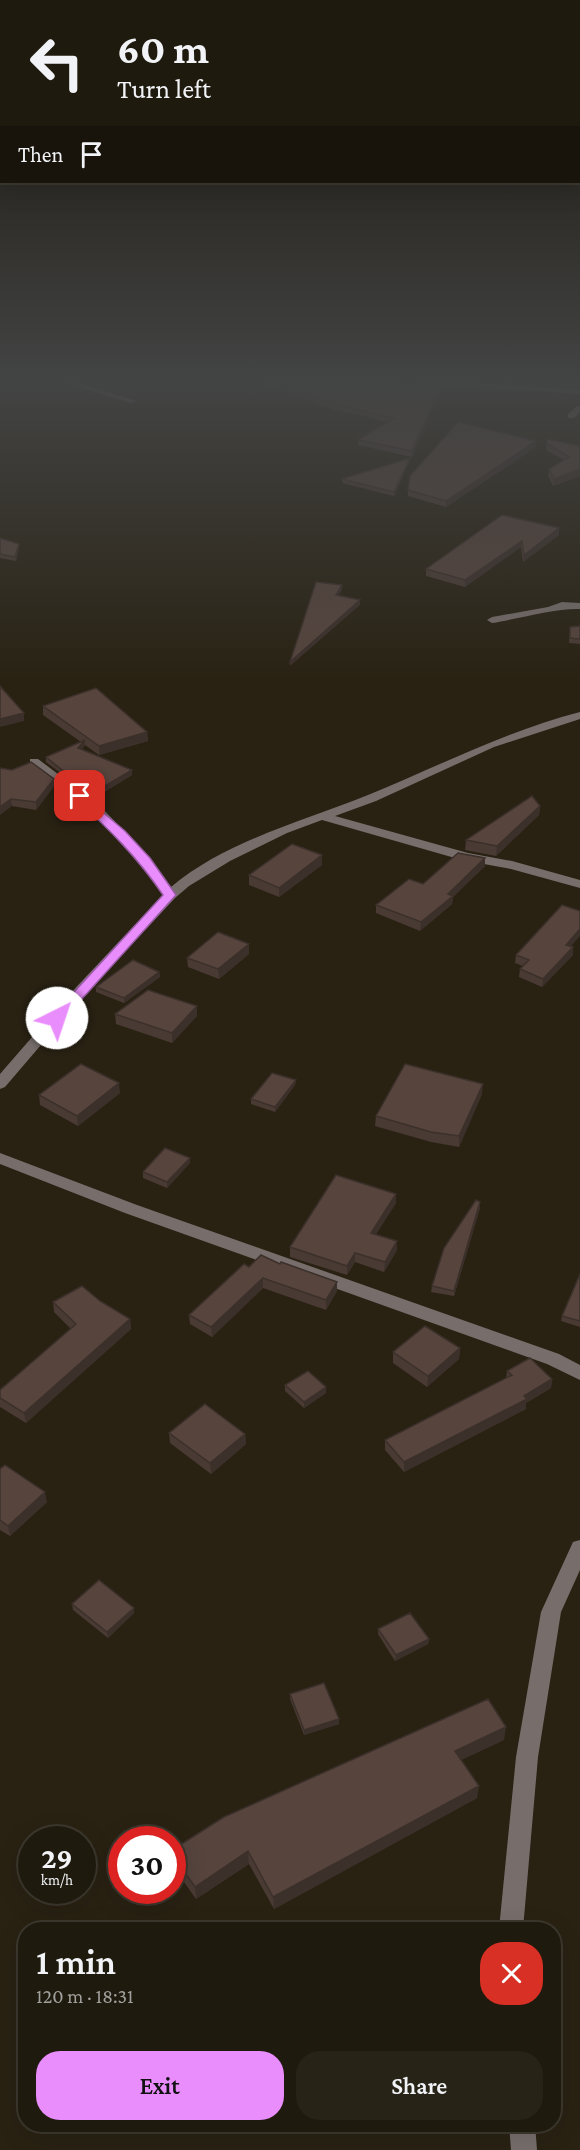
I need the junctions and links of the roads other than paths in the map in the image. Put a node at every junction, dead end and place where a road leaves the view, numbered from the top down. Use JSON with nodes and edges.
{"nodes":[{"id":1,"x":580,"y":606,"type":"edge"},
{"id":2,"x":492,"y":620,"type":"dead end"},
{"id":3,"x":580,"y":715,"type":"edge"},
{"id":4,"x":34,"y":762,"type":"edge"},
{"id":5,"x":322,"y":816,"type":"junction"},
{"id":6,"x":580,"y":884,"type":"edge"},
{"id":7,"x":170,"y":895,"type":"junction"},
{"id":8,"x":0,"y":1084,"type":"edge"},
{"id":9,"x":0,"y":1158,"type":"edge"},
{"id":10,"x":580,"y":1373,"type":"edge"},
{"id":11,"x":580,"y":1548,"type":"edge"},
{"id":12,"x":512,"y":1922,"type":"edge"},
{"id":13,"x":523,"y":2132,"type":"edge"},
{"id":14,"x":524,"y":2150,"type":"edge"}],
"edges":[{"from":1,"to":2,"type":"street"},
{"from":3,"to":5,"type":"street"},
{"from":4,"to":7,"type":"street"},
{"from":5,"to":6,"type":"street"},
{"from":5,"to":7,"type":"street"},
{"from":7,"to":8,"type":"street"},
{"from":9,"to":10,"type":"street"},
{"from":11,"to":12,"type":"street"},
{"from":13,"to":14,"type":"street"}]}
